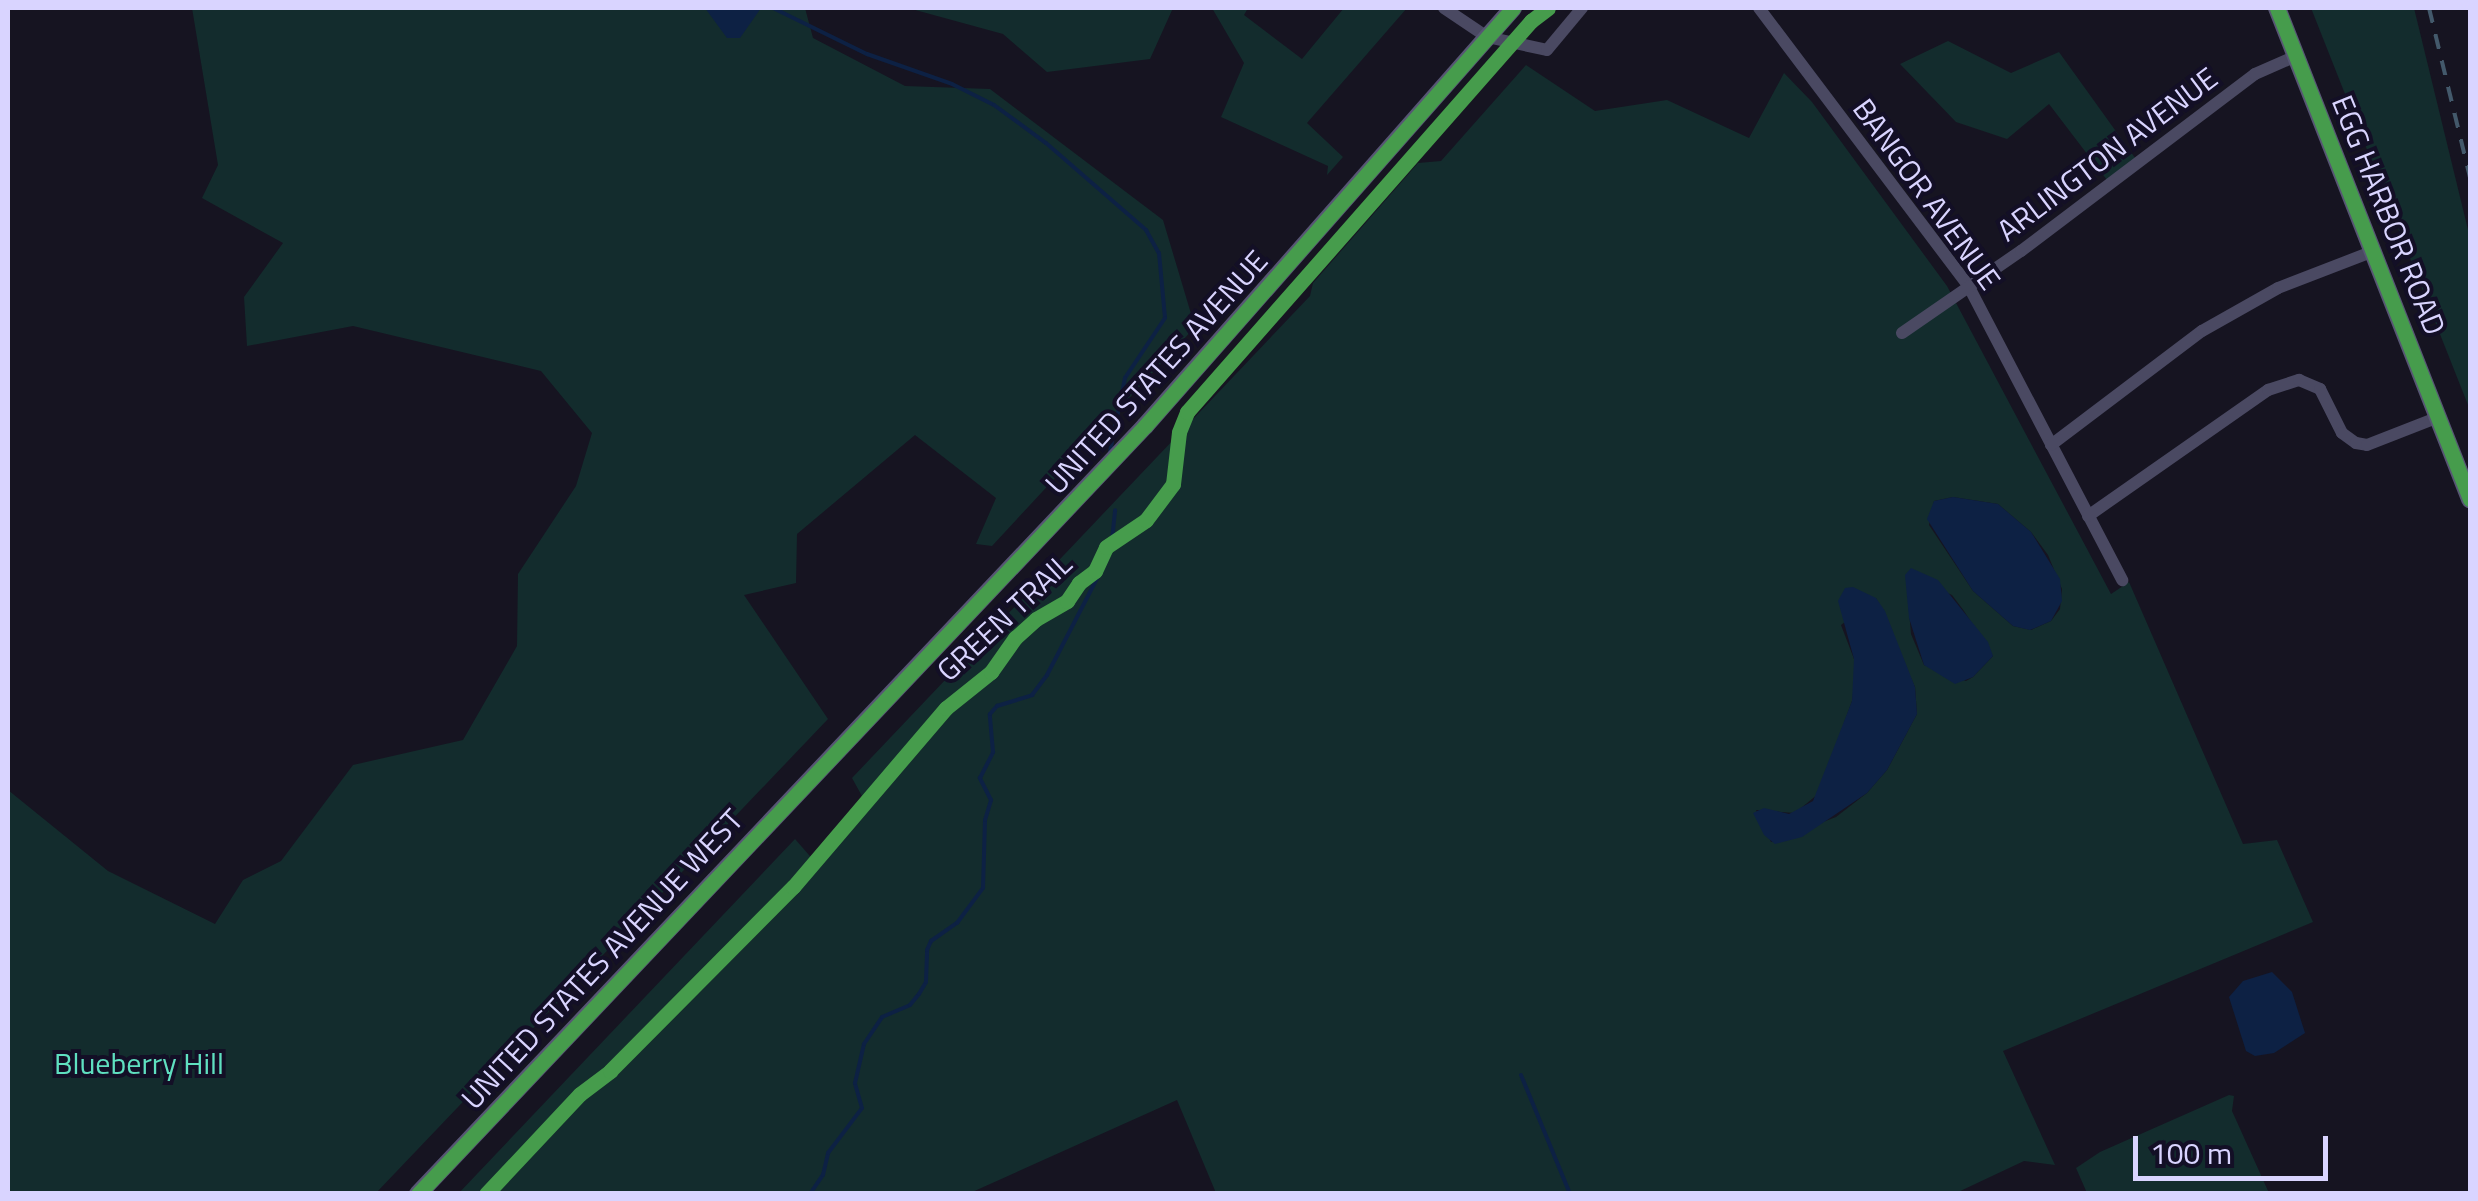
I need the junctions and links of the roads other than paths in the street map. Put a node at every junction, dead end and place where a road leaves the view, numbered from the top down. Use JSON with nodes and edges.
{"nodes":[{"id":1,"x":1444,"y":8,"type":"edge"},
{"id":2,"x":1513,"y":8,"type":"edge"},
{"id":3,"x":1582,"y":8,"type":"edge"},
{"id":4,"x":1759,"y":8,"type":"edge"},
{"id":5,"x":2277,"y":8,"type":"edge"},
{"id":6,"x":1487,"y":38,"type":"junction"},
{"id":7,"x":2296,"y":56,"type":"junction"},
{"id":8,"x":2374,"y":251,"type":"junction"},
{"id":9,"x":1969,"y":287,"type":"junction"},
{"id":10,"x":1902,"y":333,"type":"dead end"},
{"id":11,"x":2439,"y":417,"type":"junction"},
{"id":12,"x":2050,"y":445,"type":"junction"},
{"id":13,"x":2470,"y":499,"type":"edge"},
{"id":14,"x":2088,"y":516,"type":"junction"},
{"id":15,"x":2122,"y":580,"type":"dead end"},
{"id":16,"x":826,"y":762,"type":"joint"},
{"id":17,"x":418,"y":1194,"type":"edge"}],
"edges":[{"from":1,"to":6,"type":"street"},
{"from":2,"to":6,"type":"street","name":"UNITED STATES AVENUE"},
{"from":3,"to":6,"type":"street"},
{"from":4,"to":9,"type":"street","name":"BANGOR AVENUE"},
{"from":5,"to":7,"type":"street","name":"EGG HARBOR ROAD"},
{"from":6,"to":16,"type":"street","name":"UNITED STATES AVENUE"},
{"from":7,"to":8,"type":"street","name":"EGG HARBOR ROAD"},
{"from":7,"to":9,"type":"street","name":"ARLINGTON AVENUE"},
{"from":8,"to":11,"type":"street","name":"EGG HARBOR ROAD"},
{"from":8,"to":12,"type":"street"},
{"from":9,"to":10,"type":"street","name":"ARLINGTON AVENUE"},
{"from":9,"to":12,"type":"street","name":"BANGOR AVENUE"},
{"from":11,"to":13,"type":"street","name":"EGG HARBOR ROAD"},
{"from":11,"to":14,"type":"street"},
{"from":12,"to":14,"type":"street","name":"BANGOR AVENUE"},
{"from":14,"to":15,"type":"street","name":"BANGOR AVENUE"},
{"from":16,"to":17,"type":"street","name":"UNITED STATES AVENUE WEST"}]}
